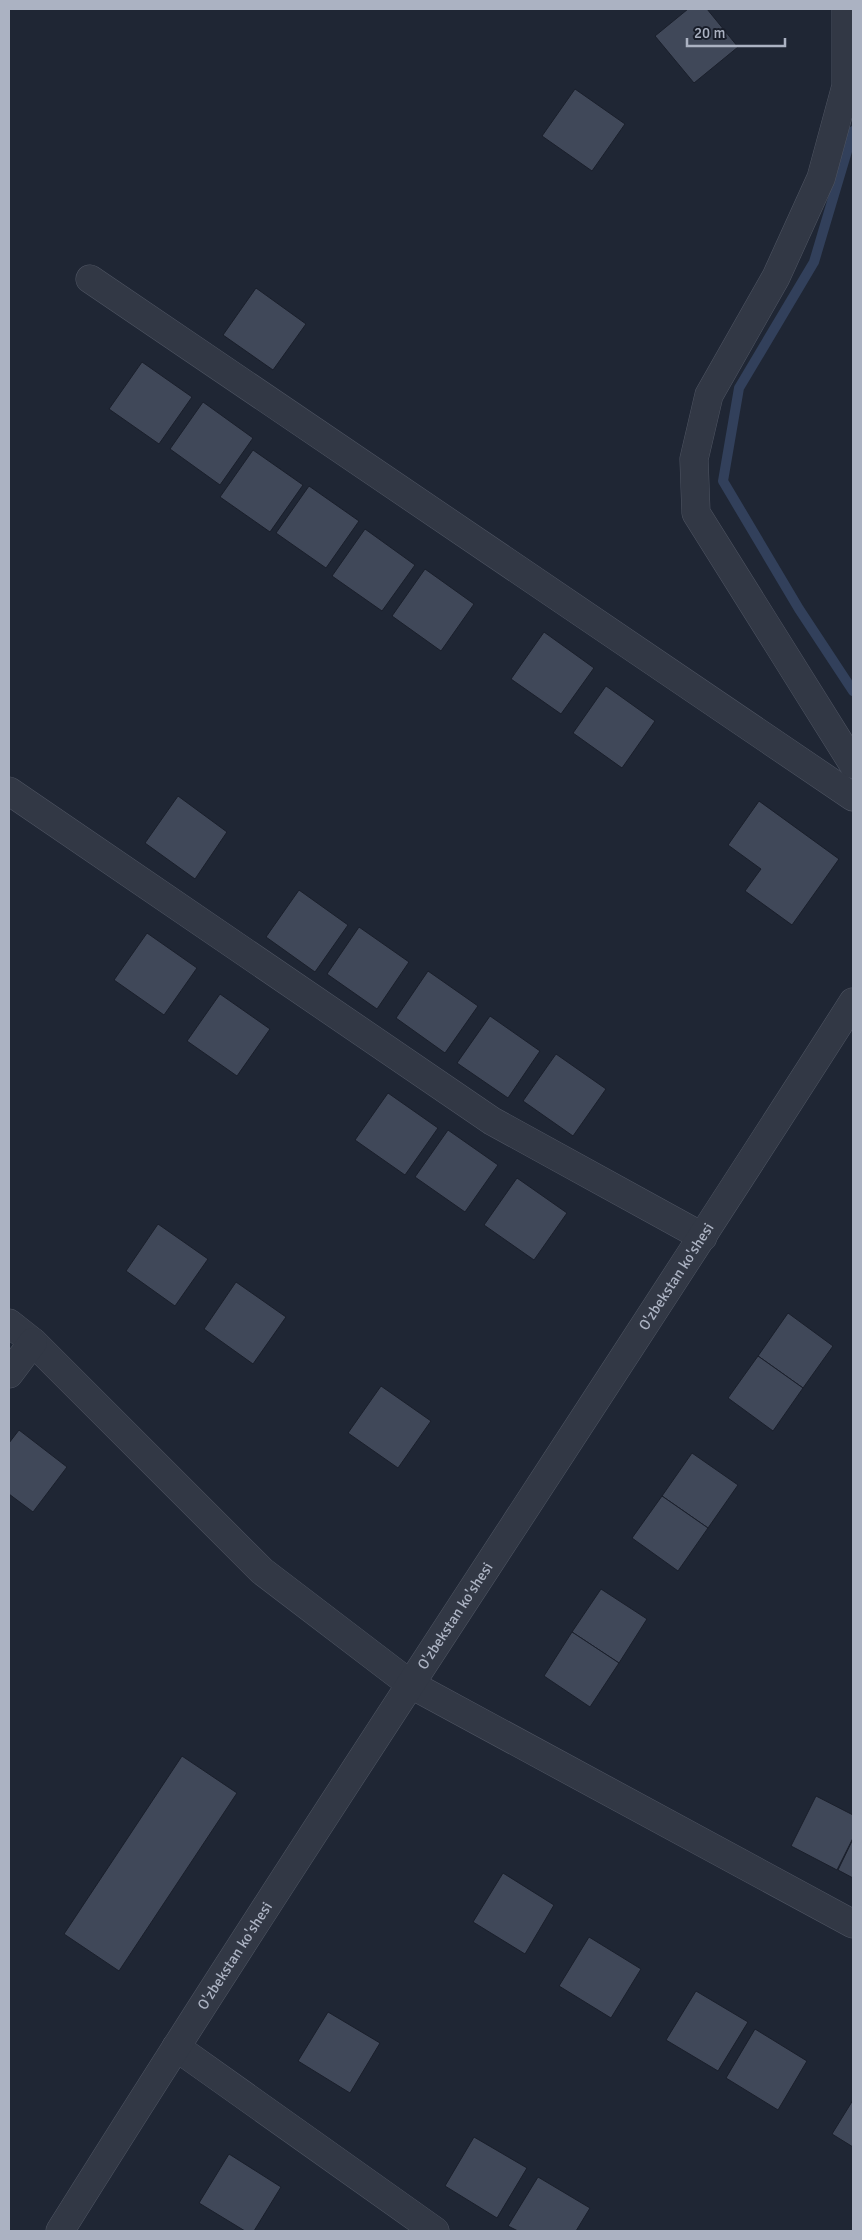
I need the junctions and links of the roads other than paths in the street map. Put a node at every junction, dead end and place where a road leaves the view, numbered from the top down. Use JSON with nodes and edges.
{"nodes":[{"id":1,"x":846,"y":9,"type":"edge"},
{"id":2,"x":90,"y":279,"type":"dead end"},
{"id":3,"x":853,"y":764,"type":"edge"},
{"id":4,"x":9,"y":792,"type":"edge"},
{"id":5,"x":853,"y":797,"type":"edge"},
{"id":6,"x":853,"y":1002,"type":"edge"},
{"id":7,"x":703,"y":1237,"type":"junction"},
{"id":8,"x":9,"y":1323,"type":"edge"},
{"id":9,"x":33,"y":1342,"type":"junction"},
{"id":10,"x":9,"y":1374,"type":"edge"},
{"id":11,"x":410,"y":1684,"type":"junction"},
{"id":12,"x":853,"y":1924,"type":"edge"},
{"id":13,"x":176,"y":2047,"type":"junction"},
{"id":14,"x":60,"y":2231,"type":"edge"},
{"id":15,"x":435,"y":2231,"type":"edge"}],
"edges":[{"from":1,"to":3,"type":"street"},
{"from":2,"to":5,"type":"street"},
{"from":4,"to":7,"type":"street"},
{"from":6,"to":7,"type":"street","name":"O'zbekstan ko'shesi"},
{"from":7,"to":11,"type":"street","name":"O'zbekstan ko'shesi"},
{"from":8,"to":9,"type":"street"},
{"from":9,"to":10,"type":"street"},
{"from":9,"to":11,"type":"street"},
{"from":11,"to":12,"type":"street"},
{"from":11,"to":13,"type":"street","name":"O'zbekstan ko'shesi"},
{"from":13,"to":14,"type":"street","name":"O'zbekstan ko'shesi"},
{"from":13,"to":15,"type":"street"}]}
